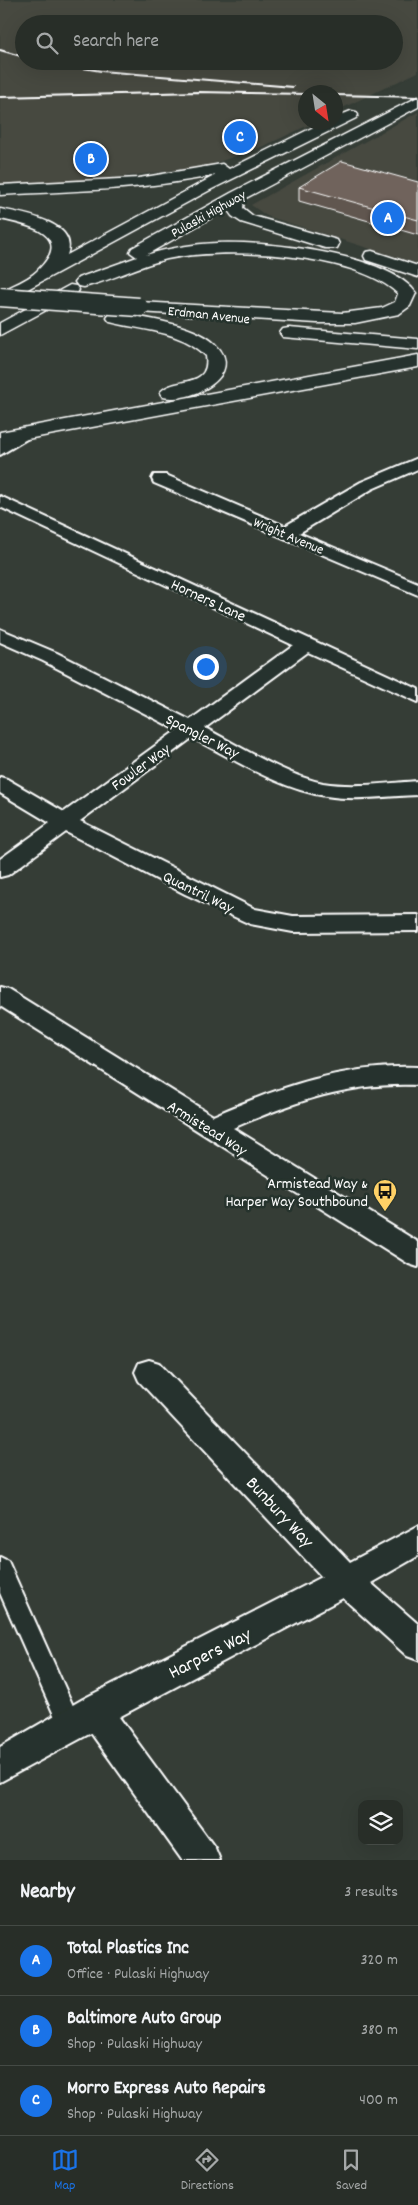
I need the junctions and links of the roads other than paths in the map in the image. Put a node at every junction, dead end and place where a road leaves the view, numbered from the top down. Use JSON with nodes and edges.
{"nodes":[{"id":1,"x":418,"y":101,"type":"edge"},
{"id":2,"x":365,"y":108,"type":"dead end"},
{"id":3,"x":255,"y":161,"type":"junction"},
{"id":4,"x":0,"y":190,"type":"edge"},
{"id":5,"x":237,"y":196,"type":"junction"},
{"id":6,"x":0,"y":214,"type":"edge"},
{"id":7,"x":418,"y":272,"type":"edge"},
{"id":8,"x":42,"y":276,"type":"junction"},
{"id":9,"x":84,"y":282,"type":"junction"},
{"id":10,"x":0,"y":298,"type":"edge"},
{"id":11,"x":139,"y":308,"type":"junction"},
{"id":12,"x":0,"y":309,"type":"edge"},
{"id":13,"x":116,"y":318,"type":"junction"},
{"id":14,"x":0,"y":330,"type":"edge"},
{"id":15,"x":418,"y":332,"type":"edge"},
{"id":16,"x":418,"y":344,"type":"edge"},
{"id":17,"x":418,"y":361,"type":"edge"},
{"id":18,"x":0,"y":420,"type":"edge"},
{"id":19,"x":24,"y":434,"type":"junction"},
{"id":20,"x":0,"y":438,"type":"edge"},
{"id":21,"x":0,"y":450,"type":"edge"},
{"id":22,"x":418,"y":463,"type":"edge"},
{"id":23,"x":160,"y":479,"type":"dead end"},
{"id":24,"x":0,"y":501,"type":"edge"},
{"id":25,"x":286,"y":533,"type":"junction"},
{"id":26,"x":418,"y":590,"type":"edge"},
{"id":27,"x":0,"y":635,"type":"edge"},
{"id":28,"x":304,"y":645,"type":"junction"},
{"id":29,"x":418,"y":696,"type":"edge"},
{"id":30,"x":191,"y":729,"type":"junction"},
{"id":31,"x":0,"y":784,"type":"edge"},
{"id":32,"x":418,"y":788,"type":"edge"},
{"id":33,"x":65,"y":822,"type":"junction"},
{"id":34,"x":0,"y":870,"type":"edge"},
{"id":35,"x":418,"y":923,"type":"edge"},
{"id":36,"x":0,"y":995,"type":"edge"},
{"id":37,"x":418,"y":1076,"type":"edge"},
{"id":38,"x":210,"y":1128,"type":"junction"},
{"id":39,"x":418,"y":1256,"type":"edge"},
{"id":40,"x":149,"y":1372,"type":"dead end"},
{"id":41,"x":418,"y":1540,"type":"edge"},
{"id":42,"x":0,"y":1568,"type":"edge"},
{"id":43,"x":347,"y":1581,"type":"junction"},
{"id":44,"x":418,"y":1645,"type":"edge"},
{"id":45,"x":82,"y":1718,"type":"junction"},
{"id":46,"x":0,"y":1765,"type":"edge"},
{"id":47,"x":203,"y":1860,"type":"edge"}],
"edges":[{"from":1,"to":5,"type":"main road","name":"Pulaski Highway"},
{"from":2,"to":3,"type":"main road","name":"Pulaski Highway"},
{"from":3,"to":4,"type":"main road"},
{"from":3,"to":8,"type":"main road","name":"Pulaski Highway"},
{"from":5,"to":7,"type":"main road"},
{"from":5,"to":9,"type":"main road","name":"Pulaski Highway"},
{"from":6,"to":8,"type":"main road"},
{"from":8,"to":10,"type":"main road","name":"Pulaski Highway"},
{"from":9,"to":11,"type":"main road"},
{"from":9,"to":14,"type":"main road","name":"Pulaski Highway"},
{"from":10,"to":11,"type":"main road","name":"Erdman Avenue","bridge":true},
{"from":11,"to":15,"type":"main road","name":"Erdman Avenue"},
{"from":12,"to":13,"type":"main road","name":"Erdman Avenue"},
{"from":13,"to":16,"type":"main road","name":"Erdman Avenue"},
{"from":13,"to":18,"type":"main road"},
{"from":17,"to":19,"type":"main road"},
{"from":19,"to":20,"type":"main road"},
{"from":19,"to":21,"type":"street"},
{"from":22,"to":25,"type":"street"},
{"from":23,"to":25,"type":"street","name":"Wright Avenue"},
{"from":24,"to":28,"type":"street","name":"Horners Lane"},
{"from":25,"to":26,"type":"street","name":"Wright Avenue"},
{"from":27,"to":30,"type":"street","name":"Spangler Way"},
{"from":28,"to":29,"type":"street","name":"Horners Lane"},
{"from":28,"to":30,"type":"street","name":"Fowler Way"},
{"from":30,"to":32,"type":"street","name":"Spangler Way"},
{"from":30,"to":33,"type":"street","name":"Fowler Way"},
{"from":31,"to":33,"type":"street","name":"Quantril Way"},
{"from":33,"to":34,"type":"street","name":"Fowler Way"},
{"from":33,"to":35,"type":"street","name":"Quantril Way"},
{"from":36,"to":38,"type":"street","name":"Armistead Way"},
{"from":37,"to":38,"type":"street"},
{"from":38,"to":39,"type":"street","name":"Armistead Way"},
{"from":40,"to":43,"type":"street","name":"Bunbury Way"},
{"from":41,"to":43,"type":"street","name":"Harpers Way"},
{"from":42,"to":45,"type":"street"},
{"from":43,"to":44,"type":"street","name":"Bunbury Way"},
{"from":43,"to":45,"type":"street","name":"Harpers Way"},
{"from":45,"to":46,"type":"street","name":"Harpers Way"},
{"from":45,"to":47,"type":"street"}]}
